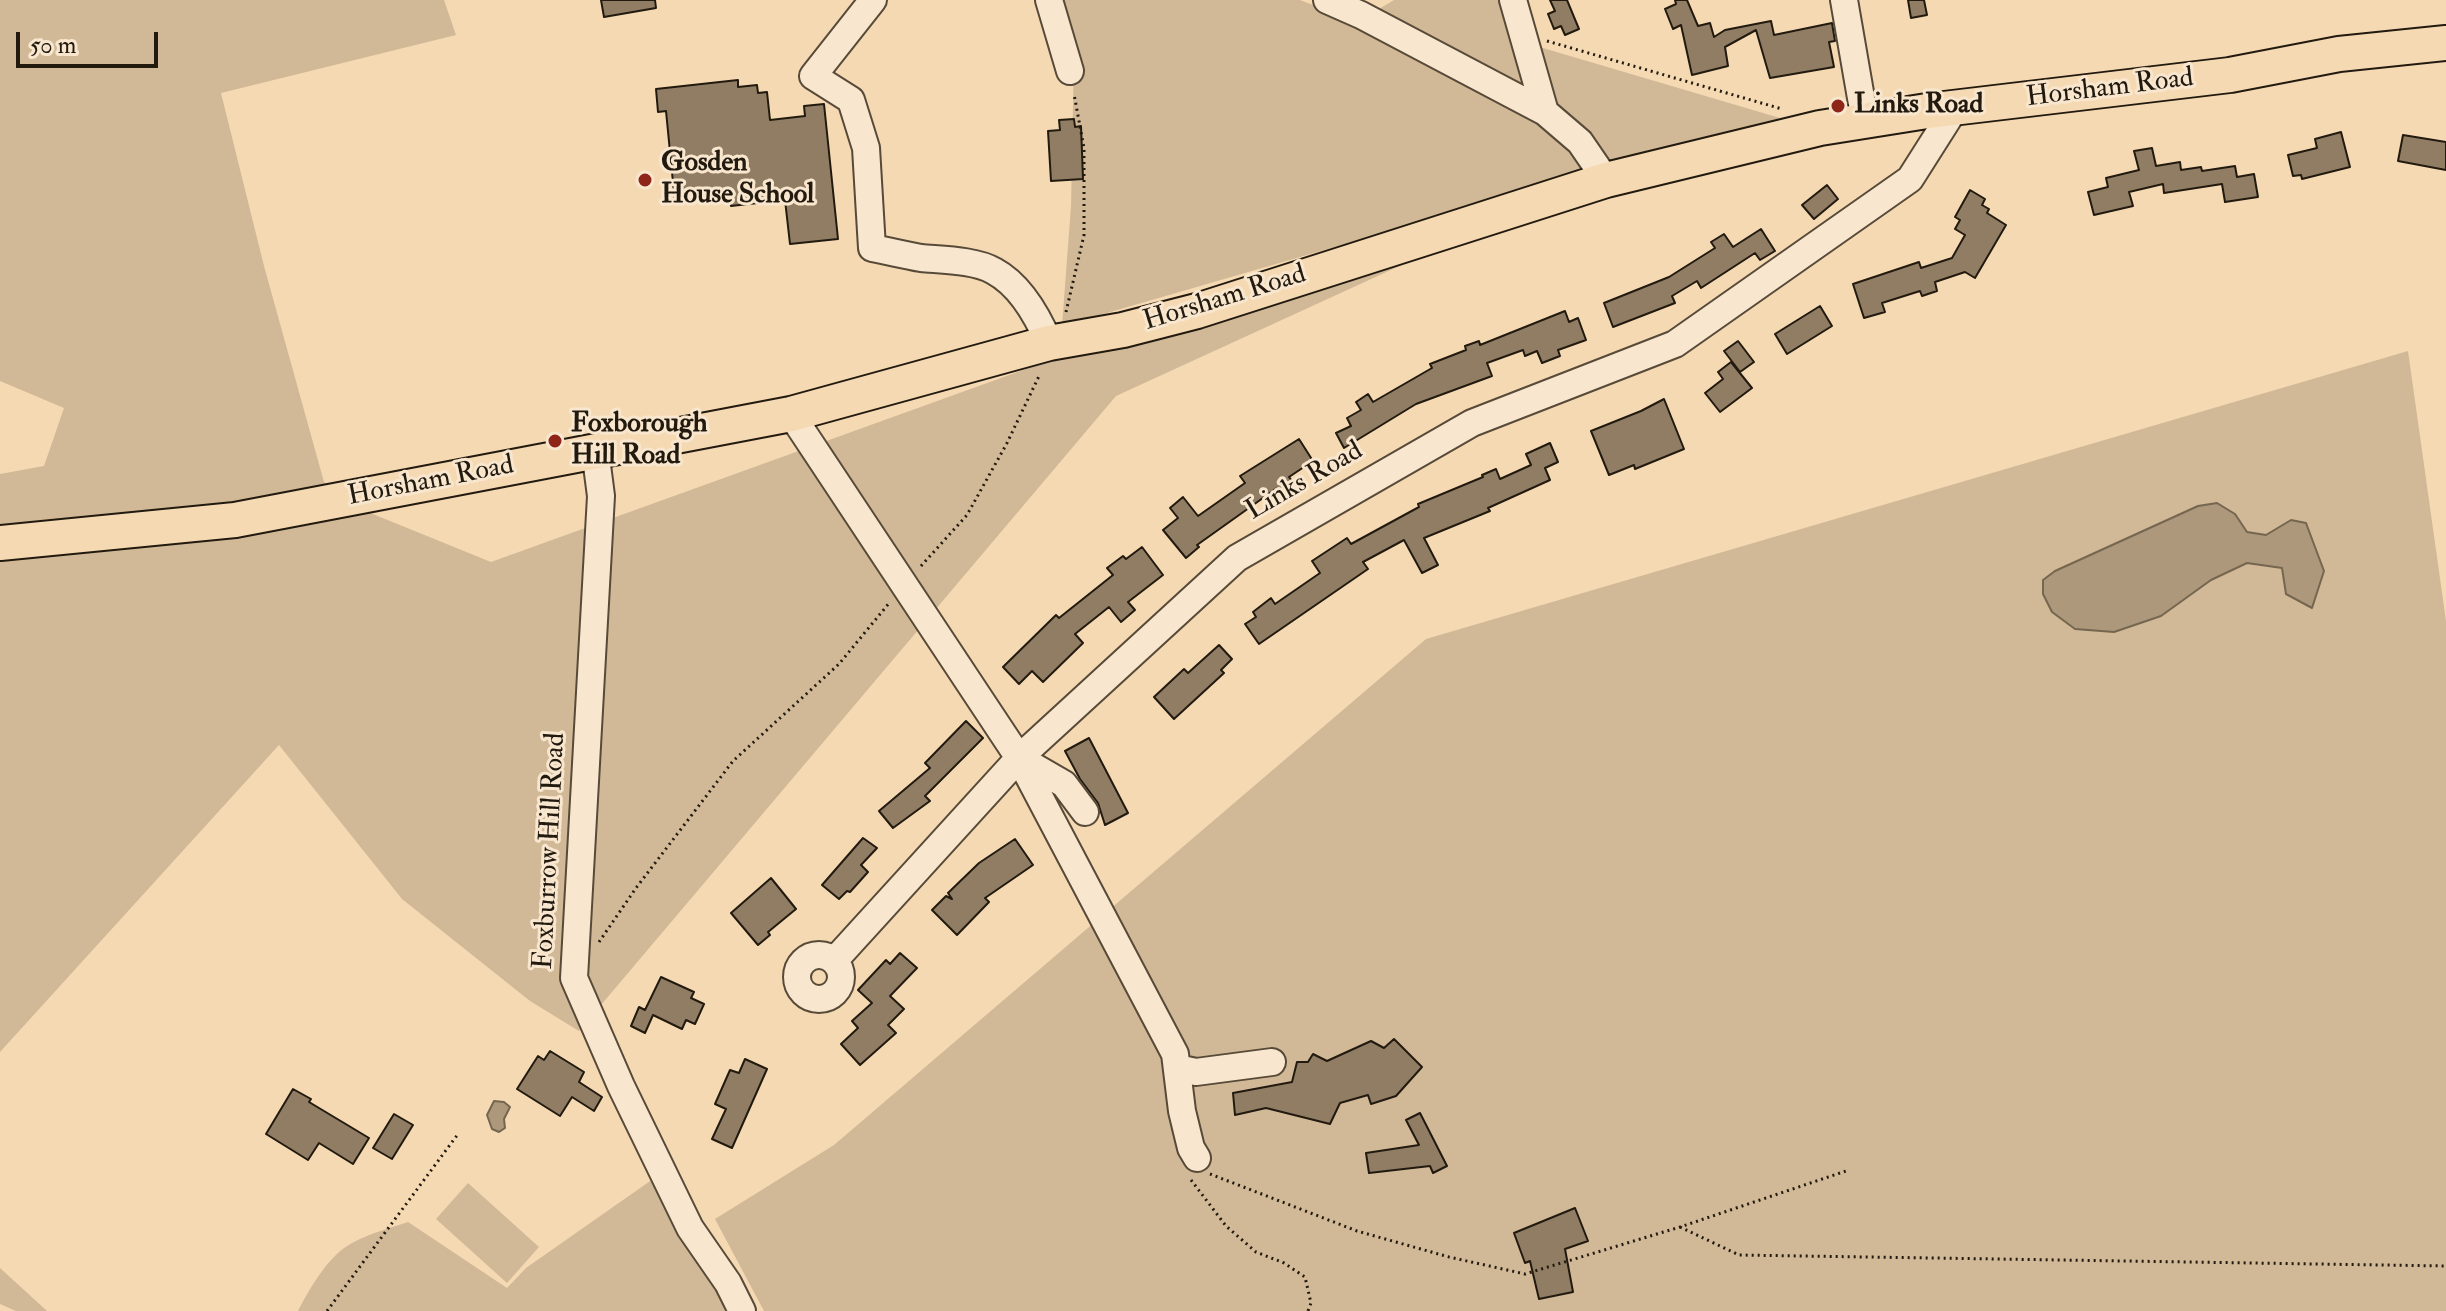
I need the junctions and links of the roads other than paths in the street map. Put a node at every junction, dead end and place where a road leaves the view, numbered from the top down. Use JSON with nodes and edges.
{"nodes":[{"id":1,"x":873,"y":0,"type":"edge"},
{"id":2,"x":1049,"y":0,"type":"edge"},
{"id":3,"x":1327,"y":0,"type":"edge"},
{"id":4,"x":1384,"y":0,"type":"edge"},
{"id":5,"x":1513,"y":0,"type":"edge"},
{"id":6,"x":1844,"y":0,"type":"edge"},
{"id":7,"x":1361,"y":15,"type":"junction"},
{"id":8,"x":2446,"y":43,"type":"edge"},
{"id":9,"x":1070,"y":71,"type":"road end"},
{"id":10,"x":1955,"y":108,"type":"junction"},
{"id":11,"x":1545,"y":112,"type":"junction"},
{"id":12,"x":1865,"y":121,"type":"junction"},
{"id":13,"x":1606,"y":180,"type":"junction"},
{"id":14,"x":1054,"y":343,"type":"junction"},
{"id":15,"x":791,"y":414,"type":"junction"},
{"id":16,"x":595,"y":450,"type":"junction"},
{"id":17,"x":0,"y":543,"type":"edge"},
{"id":18,"x":1019,"y":758,"type":"junction"},
{"id":19,"x":1085,"y":812,"type":"dead end"},
{"id":20,"x":834,"y":961,"type":"dead end"},
{"id":21,"x":1272,"y":1062,"type":"dead end"},
{"id":22,"x":1177,"y":1068,"type":"junction"},
{"id":23,"x":1194,"y":1153,"type":"road end"},
{"id":24,"x":742,"y":1311,"type":"edge"}],
"edges":[{"from":1,"to":14,"type":"street"},
{"from":2,"to":9,"type":"street"},
{"from":3,"to":7,"type":"street"},
{"from":4,"to":7,"type":"street"},
{"from":5,"to":11,"type":"street"},
{"from":6,"to":12,"type":"street"},
{"from":7,"to":11,"type":"street"},
{"from":8,"to":10,"type":"main road","name":"Horsham Road"},
{"from":10,"to":12,"type":"main road","name":"Horsham Road"},
{"from":10,"to":18,"type":"street","name":"Links Road"},
{"from":11,"to":13,"type":"street"},
{"from":12,"to":13,"type":"main road","name":"Horsham Road"},
{"from":13,"to":14,"type":"main road","name":"Horsham Road"},
{"from":14,"to":15,"type":"main road","name":"Horsham Road"},
{"from":15,"to":16,"type":"main road","name":"Horsham Road"},
{"from":15,"to":18,"type":"street"},
{"from":16,"to":17,"type":"main road","name":"Horsham Road"},
{"from":16,"to":24,"type":"street","name":"Foxburrow Hill Road"},
{"from":18,"to":19,"type":"street"},
{"from":18,"to":20,"type":"street","name":"Links Road"},
{"from":18,"to":22,"type":"street"},
{"from":21,"to":22,"type":"street"},
{"from":22,"to":23,"type":"street"}]}
